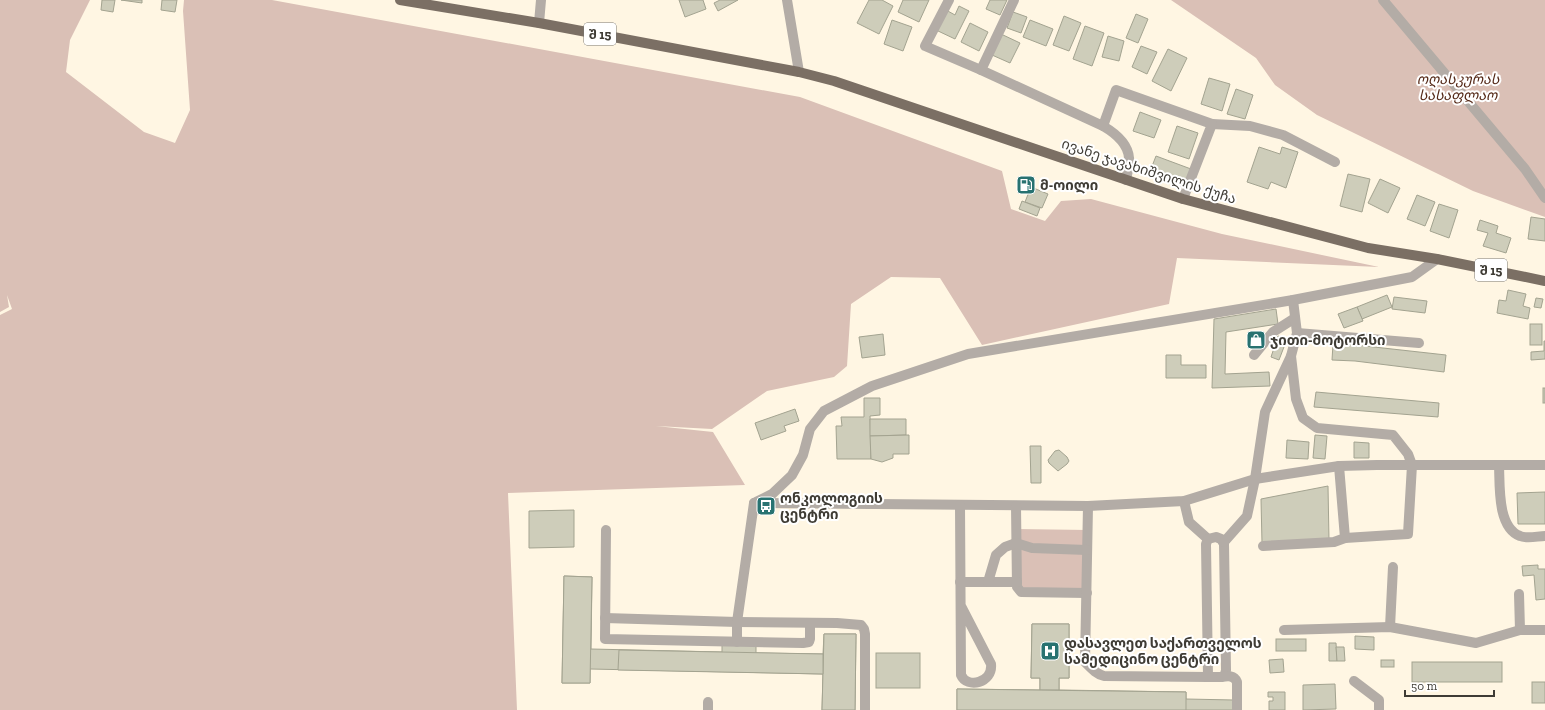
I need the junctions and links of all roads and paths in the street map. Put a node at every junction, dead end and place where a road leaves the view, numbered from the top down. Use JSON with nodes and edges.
{"nodes":[{"id":1,"x":400,"y":0,"type":"edge"},
{"id":2,"x":541,"y":0,"type":"edge"},
{"id":3,"x":787,"y":0,"type":"edge"},
{"id":4,"x":949,"y":0,"type":"edge"},
{"id":5,"x":1014,"y":0,"type":"edge"},
{"id":6,"x":1383,"y":0,"type":"edge"},
{"id":7,"x":539,"y":23,"type":"junction"},
{"id":8,"x":981,"y":70,"type":"junction"},
{"id":9,"x":799,"y":72,"type":"junction"},
{"id":10,"x":1212,"y":124,"type":"junction"},
{"id":11,"x":1104,"y":126,"type":"junction"},
{"id":12,"x":1335,"y":162,"type":"dead end"},
{"id":13,"x":1126,"y":180,"type":"junction"},
{"id":14,"x":1545,"y":198,"type":"edge"},
{"id":15,"x":1183,"y":199,"type":"junction"},
{"id":16,"x":1437,"y":259,"type":"junction"},
{"id":17,"x":1545,"y":281,"type":"edge"},
{"id":18,"x":1293,"y":300,"type":"junction"},
{"id":19,"x":1296,"y":318,"type":"junction"},
{"id":20,"x":1297,"y":333,"type":"junction"},
{"id":21,"x":1419,"y":343,"type":"dead end"},
{"id":22,"x":1254,"y":355,"type":"dead end"},
{"id":23,"x":1291,"y":356,"type":"junction"},
{"id":24,"x":1412,"y":465,"type":"junction"},
{"id":25,"x":1499,"y":465,"type":"junction"},
{"id":26,"x":1545,"y":465,"type":"edge"},
{"id":27,"x":1340,"y":466,"type":"junction"},
{"id":28,"x":1255,"y":479,"type":"junction"},
{"id":29,"x":1184,"y":501,"type":"junction"},
{"id":30,"x":754,"y":503,"type":"junction"},
{"id":31,"x":960,"y":505,"type":"junction"},
{"id":32,"x":1016,"y":506,"type":"junction"},
{"id":33,"x":1088,"y":506,"type":"junction"},
{"id":34,"x":606,"y":530,"type":"dead end"},
{"id":35,"x":1545,"y":536,"type":"edge"},
{"id":36,"x":1345,"y":538,"type":"junction"},
{"id":37,"x":1208,"y":539,"type":"junction"},
{"id":38,"x":1224,"y":542,"type":"junction"},
{"id":39,"x":1016,"y":543,"type":"junction"},
{"id":40,"x":1263,"y":546,"type":"dead end"},
{"id":41,"x":1087,"y":550,"type":"junction"},
{"id":42,"x":1393,"y":567,"type":"dead end"},
{"id":43,"x":960,"y":582,"type":"junction"},
{"id":44,"x":988,"y":582,"type":"junction"},
{"id":45,"x":1017,"y":582,"type":"junction"},
{"id":46,"x":1087,"y":593,"type":"junction"},
{"id":47,"x":1519,"y":594,"type":"dead end"},
{"id":48,"x":960,"y":606,"type":"junction"},
{"id":49,"x":605,"y":618,"type":"junction"},
{"id":50,"x":737,"y":622,"type":"junction"},
{"id":51,"x":810,"y":623,"type":"junction"},
{"id":52,"x":1390,"y":627,"type":"junction"},
{"id":53,"x":1284,"y":630,"type":"dead end"},
{"id":54,"x":1520,"y":630,"type":"junction"},
{"id":55,"x":1545,"y":630,"type":"edge"},
{"id":56,"x":737,"y":642,"type":"junction"},
{"id":57,"x":1208,"y":677,"type":"junction"},
{"id":58,"x":1221,"y":677,"type":"junction"},
{"id":59,"x":1354,"y":681,"type":"dead end"},
{"id":60,"x":865,"y":710,"type":"edge"},
{"id":61,"x":1237,"y":710,"type":"edge"},
{"id":62,"x":1379,"y":710,"type":"edge"}],
"edges":[{"from":1,"to":7,"type":"main road","number":"შ 15"},
{"from":2,"to":7,"type":"street"},
{"from":3,"to":9,"type":"street"},
{"from":4,"to":8,"type":"street"},
{"from":5,"to":8,"type":"street"},
{"from":6,"to":14,"type":"street"},
{"from":7,"to":9,"type":"main road","number":"შ 15"},
{"from":8,"to":11,"type":"street"},
{"from":9,"to":13,"type":"main road","name":"ივანე ჯავახიშვილის ქუჩა","number":"შ 15"},
{"from":10,"to":11,"type":"street"},
{"from":10,"to":12,"type":"street"},
{"from":10,"to":15,"type":"street"},
{"from":11,"to":13,"type":"street"},
{"from":13,"to":15,"type":"main road","name":"ივანე ჯავახიშვილის ქუჩა","number":"შ 15"},
{"from":15,"to":16,"type":"main road","name":"ივანე ჯავახიშვილის ქუჩა","number":"შ 15"},
{"from":16,"to":17,"type":"main road","name":"ივანე ჯავახიშვილის ქუჩა","number":"შ 15"},
{"from":16,"to":18,"type":"street"},
{"from":18,"to":19,"type":"street"},
{"from":18,"to":30,"type":"street"},
{"from":19,"to":20,"type":"street"},
{"from":19,"to":22,"type":"street"},
{"from":20,"to":21,"type":"street"},
{"from":20,"to":23,"type":"street"},
{"from":23,"to":24,"type":"street"},
{"from":23,"to":28,"type":"street"},
{"from":24,"to":25,"type":"street"},
{"from":24,"to":27,"type":"street"},
{"from":24,"to":36,"type":"street"},
{"from":25,"to":26,"type":"street"},
{"from":25,"to":35,"type":"street"},
{"from":27,"to":28,"type":"street"},
{"from":27,"to":36,"type":"street"},
{"from":28,"to":29,"type":"street"},
{"from":28,"to":38,"type":"street"},
{"from":29,"to":33,"type":"street"},
{"from":29,"to":37,"type":"street"},
{"from":30,"to":31,"type":"street"},
{"from":30,"to":50,"type":"street"},
{"from":31,"to":32,"type":"street"},
{"from":31,"to":43,"type":"street"},
{"from":32,"to":33,"type":"street"},
{"from":32,"to":39,"type":"street"},
{"from":33,"to":41,"type":"street"},
{"from":34,"to":49,"type":"street"},
{"from":36,"to":40,"type":"street"},
{"from":37,"to":38,"type":"street"},
{"from":37,"to":57,"type":"street"},
{"from":38,"to":58,"type":"street"},
{"from":39,"to":41,"type":"street"},
{"from":39,"to":44,"type":"street"},
{"from":39,"to":45,"type":"street"},
{"from":41,"to":46,"type":"street"},
{"from":42,"to":52,"type":"street"},
{"from":43,"to":44,"type":"street"},
{"from":43,"to":48,"type":"street"},
{"from":44,"to":45,"type":"street"},
{"from":45,"to":46,"type":"street"},
{"from":46,"to":57,"type":"street"},
{"from":47,"to":54,"type":"street"},
{"from":48,"to":48,"type":"street"},
{"from":49,"to":50,"type":"street"},
{"from":49,"to":56,"type":"street"},
{"from":50,"to":51,"type":"street"},
{"from":50,"to":56,"type":"street"},
{"from":51,"to":56,"type":"street"},
{"from":51,"to":60,"type":"street"},
{"from":52,"to":53,"type":"street"},
{"from":52,"to":54,"type":"street"},
{"from":54,"to":55,"type":"street"},
{"from":57,"to":58,"type":"street"},
{"from":58,"to":61,"type":"street"},
{"from":59,"to":62,"type":"street"}]}
